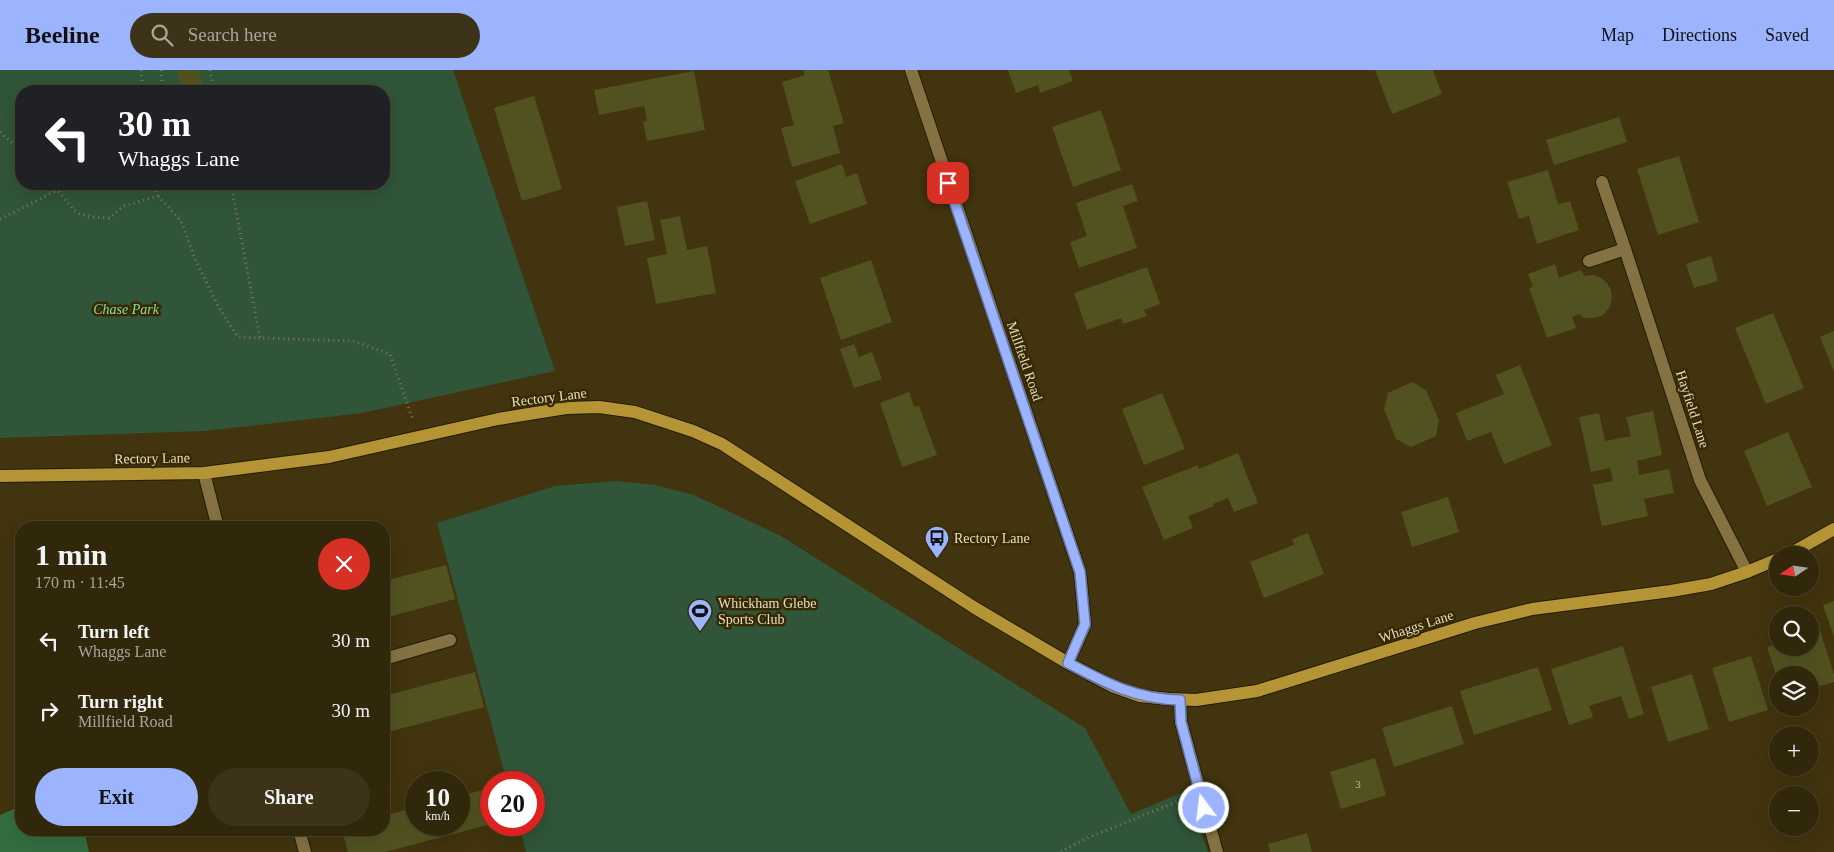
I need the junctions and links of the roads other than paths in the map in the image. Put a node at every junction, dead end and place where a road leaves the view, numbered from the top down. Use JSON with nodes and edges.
{"nodes":[{"id":1,"x":911,"y":70,"type":"edge"},
{"id":2,"x":1602,"y":182,"type":"dead end"},
{"id":3,"x":1625,"y":249,"type":"junction"},
{"id":4,"x":1589,"y":261,"type":"dead end"},
{"id":5,"x":204,"y":473,"type":"junction"},
{"id":6,"x":0,"y":476,"type":"edge"},
{"id":7,"x":216,"y":521,"type":"edge"},
{"id":8,"x":1834,"y":530,"type":"edge"},
{"id":9,"x":1805,"y":546,"type":"edge"},
{"id":10,"x":1769,"y":563,"type":"edge"},
{"id":11,"x":1747,"y":572,"type":"junction"},
{"id":12,"x":450,"y":640,"type":"dead end"},
{"id":13,"x":390,"y":657,"type":"edge"},
{"id":14,"x":1068,"y":663,"type":"junction"},
{"id":15,"x":1180,"y":700,"type":"junction"},
{"id":16,"x":302,"y":836,"type":"edge"},
{"id":17,"x":306,"y":852,"type":"edge"},
{"id":18,"x":1217,"y":852,"type":"edge"}],
"edges":[{"from":1,"to":14,"type":"street","name":"Millfield Road"},
{"from":2,"to":3,"type":"street","name":"Hayfield Lane"},
{"from":3,"to":4,"type":"street"},
{"from":3,"to":11,"type":"street","name":"Hayfield Lane"},
{"from":5,"to":6,"type":"main road","name":"Rectory Lane"},
{"from":5,"to":7,"type":"street"},
{"from":5,"to":14,"type":"main road","name":"Rectory Lane"},
{"from":8,"to":9,"type":"main road"},
{"from":10,"to":11,"type":"main road","name":"Whaggs Lane"},
{"from":11,"to":15,"type":"main road","name":"Whaggs Lane"},
{"from":12,"to":13,"type":"street"},
{"from":14,"to":15,"type":"main road","name":"Whaggs Lane"},
{"from":15,"to":18,"type":"street"},
{"from":16,"to":17,"type":"street"}]}
